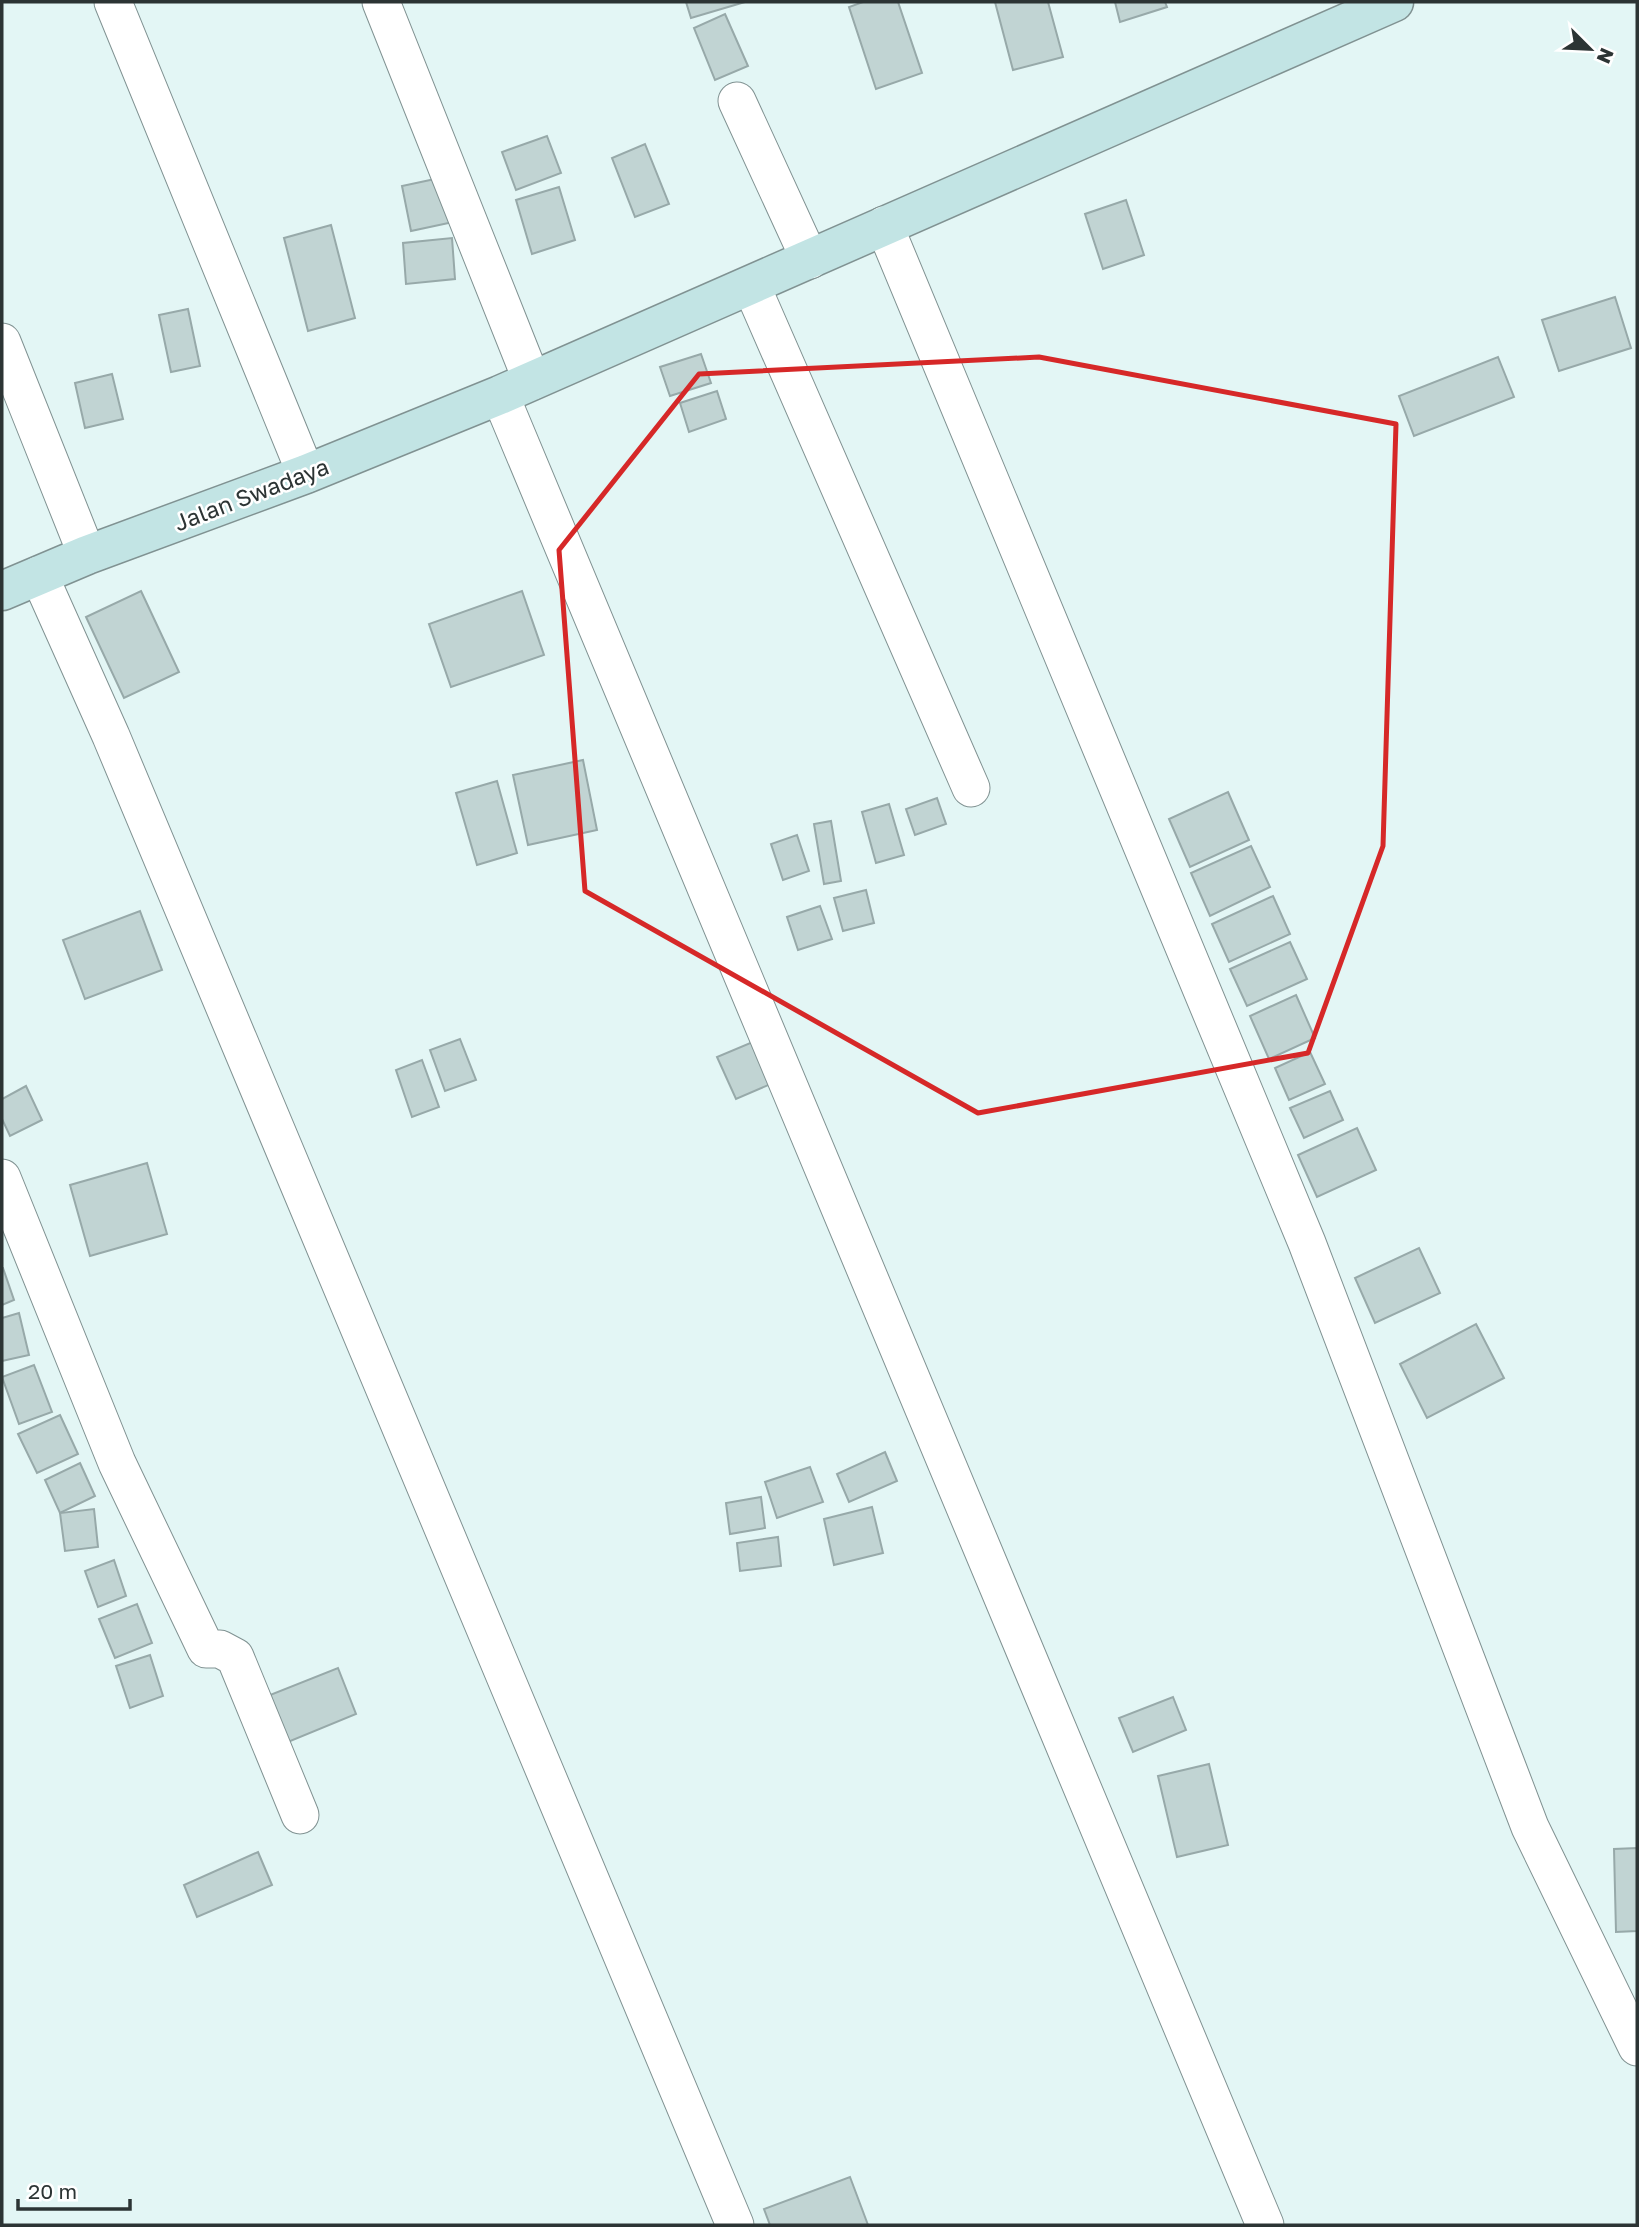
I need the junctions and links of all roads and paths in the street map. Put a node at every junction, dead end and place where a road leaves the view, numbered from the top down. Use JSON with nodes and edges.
{"nodes":[{"id":1,"x":113,"y":2,"type":"edge"},
{"id":2,"x":381,"y":2,"type":"edge"},
{"id":3,"x":1394,"y":2,"type":"edge"},
{"id":4,"x":737,"y":101,"type":"dead end"},
{"id":5,"x":884,"y":225,"type":"junction"},
{"id":6,"x":810,"y":260,"type":"junction"},
{"id":7,"x":751,"y":285,"type":"junction"},
{"id":8,"x":2,"y":342,"type":"edge"},
{"id":9,"x":516,"y":388,"type":"junction"},
{"id":10,"x":306,"y":474,"type":"junction"},
{"id":11,"x":87,"y":555,"type":"junction"},
{"id":12,"x":39,"y":575,"type":"junction"},
{"id":13,"x":2,"y":591,"type":"edge"},
{"id":14,"x":971,"y":788,"type":"dead end"},
{"id":15,"x":2,"y":1178,"type":"edge"},
{"id":16,"x":300,"y":1815,"type":"dead end"},
{"id":17,"x":1637,"y":2047,"type":"edge"},
{"id":18,"x":735,"y":2225,"type":"edge"},
{"id":19,"x":1265,"y":2225,"type":"edge"}],
"edges":[{"from":1,"to":10,"type":"street"},
{"from":2,"to":9,"type":"street"},
{"from":3,"to":5,"type":"street","name":"Jalan Swadaya"},
{"from":4,"to":6,"type":"street"},
{"from":5,"to":6,"type":"street","name":"Jalan Swadaya"},
{"from":5,"to":17,"type":"street"},
{"from":6,"to":7,"type":"street","name":"Jalan Swadaya"},
{"from":7,"to":9,"type":"street","name":"Jalan Swadaya"},
{"from":7,"to":14,"type":"street"},
{"from":8,"to":11,"type":"street"},
{"from":9,"to":10,"type":"street","name":"Jalan Swadaya"},
{"from":9,"to":19,"type":"street"},
{"from":10,"to":11,"type":"street","name":"Jalan Swadaya"},
{"from":11,"to":12,"type":"street","name":"Jalan Swadaya"},
{"from":12,"to":13,"type":"street","name":"Jalan Swadaya"},
{"from":12,"to":18,"type":"street"},
{"from":15,"to":16,"type":"street"}]}
